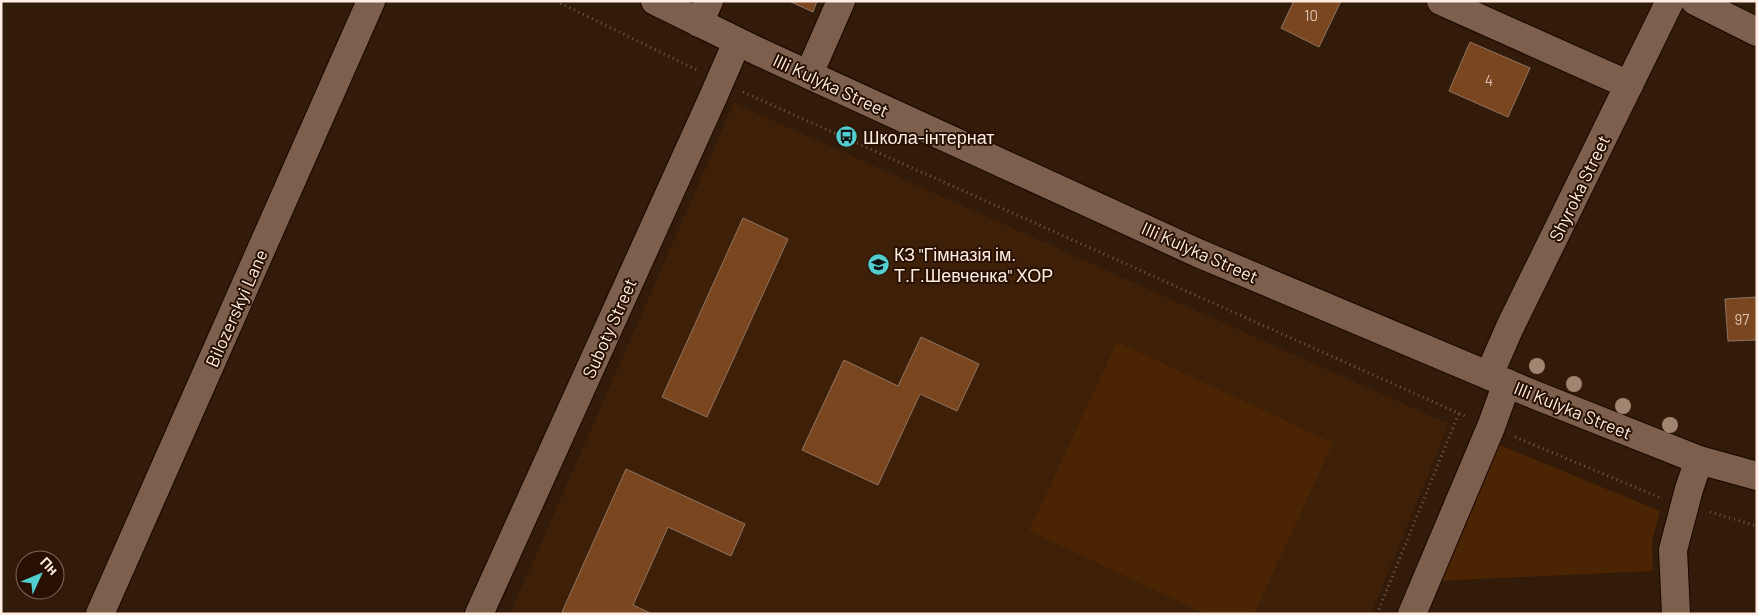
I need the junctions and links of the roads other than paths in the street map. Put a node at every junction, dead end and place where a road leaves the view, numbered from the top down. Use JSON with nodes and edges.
{"nodes":[{"id":1,"x":371,"y":1,"type":"edge"},
{"id":2,"x":654,"y":1,"type":"edge"},
{"id":3,"x":841,"y":1,"type":"edge"},
{"id":4,"x":1440,"y":1,"type":"edge"},
{"id":5,"x":1670,"y":1,"type":"edge"},
{"id":6,"x":1695,"y":1,"type":"edge"},
{"id":7,"x":704,"y":12,"type":"edge"},
{"id":8,"x":1757,"y":32,"type":"edge"},
{"id":9,"x":737,"y":42,"type":"junction"},
{"id":10,"x":809,"y":74,"type":"junction"},
{"id":11,"x":1629,"y":85,"type":"junction"},
{"id":12,"x":1498,"y":379,"type":"junction"},
{"id":13,"x":1699,"y":460,"type":"junction"},
{"id":14,"x":1757,"y":476,"type":"edge"},
{"id":15,"x":100,"y":614,"type":"edge"},
{"id":16,"x":479,"y":614,"type":"edge"},
{"id":17,"x":1412,"y":614,"type":"edge"},
{"id":18,"x":1676,"y":614,"type":"edge"}],
"edges":[{"from":1,"to":15,"type":"street","name":"Bilozerskyi Lane"},
{"from":2,"to":7,"type":"street","name":"Illi Kulyka Street"},
{"from":3,"to":10,"type":"street"},
{"from":4,"to":11,"type":"street"},
{"from":5,"to":11,"type":"street","name":"Shyroka Street"},
{"from":6,"to":8,"type":"street"},
{"from":7,"to":9,"type":"street","name":"Illi Kulyka Street"},
{"from":9,"to":10,"type":"street","name":"Illi Kulyka Street"},
{"from":9,"to":16,"type":"street","name":"Suboty Street"},
{"from":10,"to":12,"type":"street","name":"Illi Kulyka Street"},
{"from":11,"to":12,"type":"street","name":"Shyroka Street"},
{"from":12,"to":13,"type":"street","name":"Illi Kulyka Street"},
{"from":12,"to":17,"type":"street","name":"Shyroka Street"},
{"from":13,"to":14,"type":"street","name":"Illi Kulyka Street"},
{"from":13,"to":18,"type":"street"}]}
